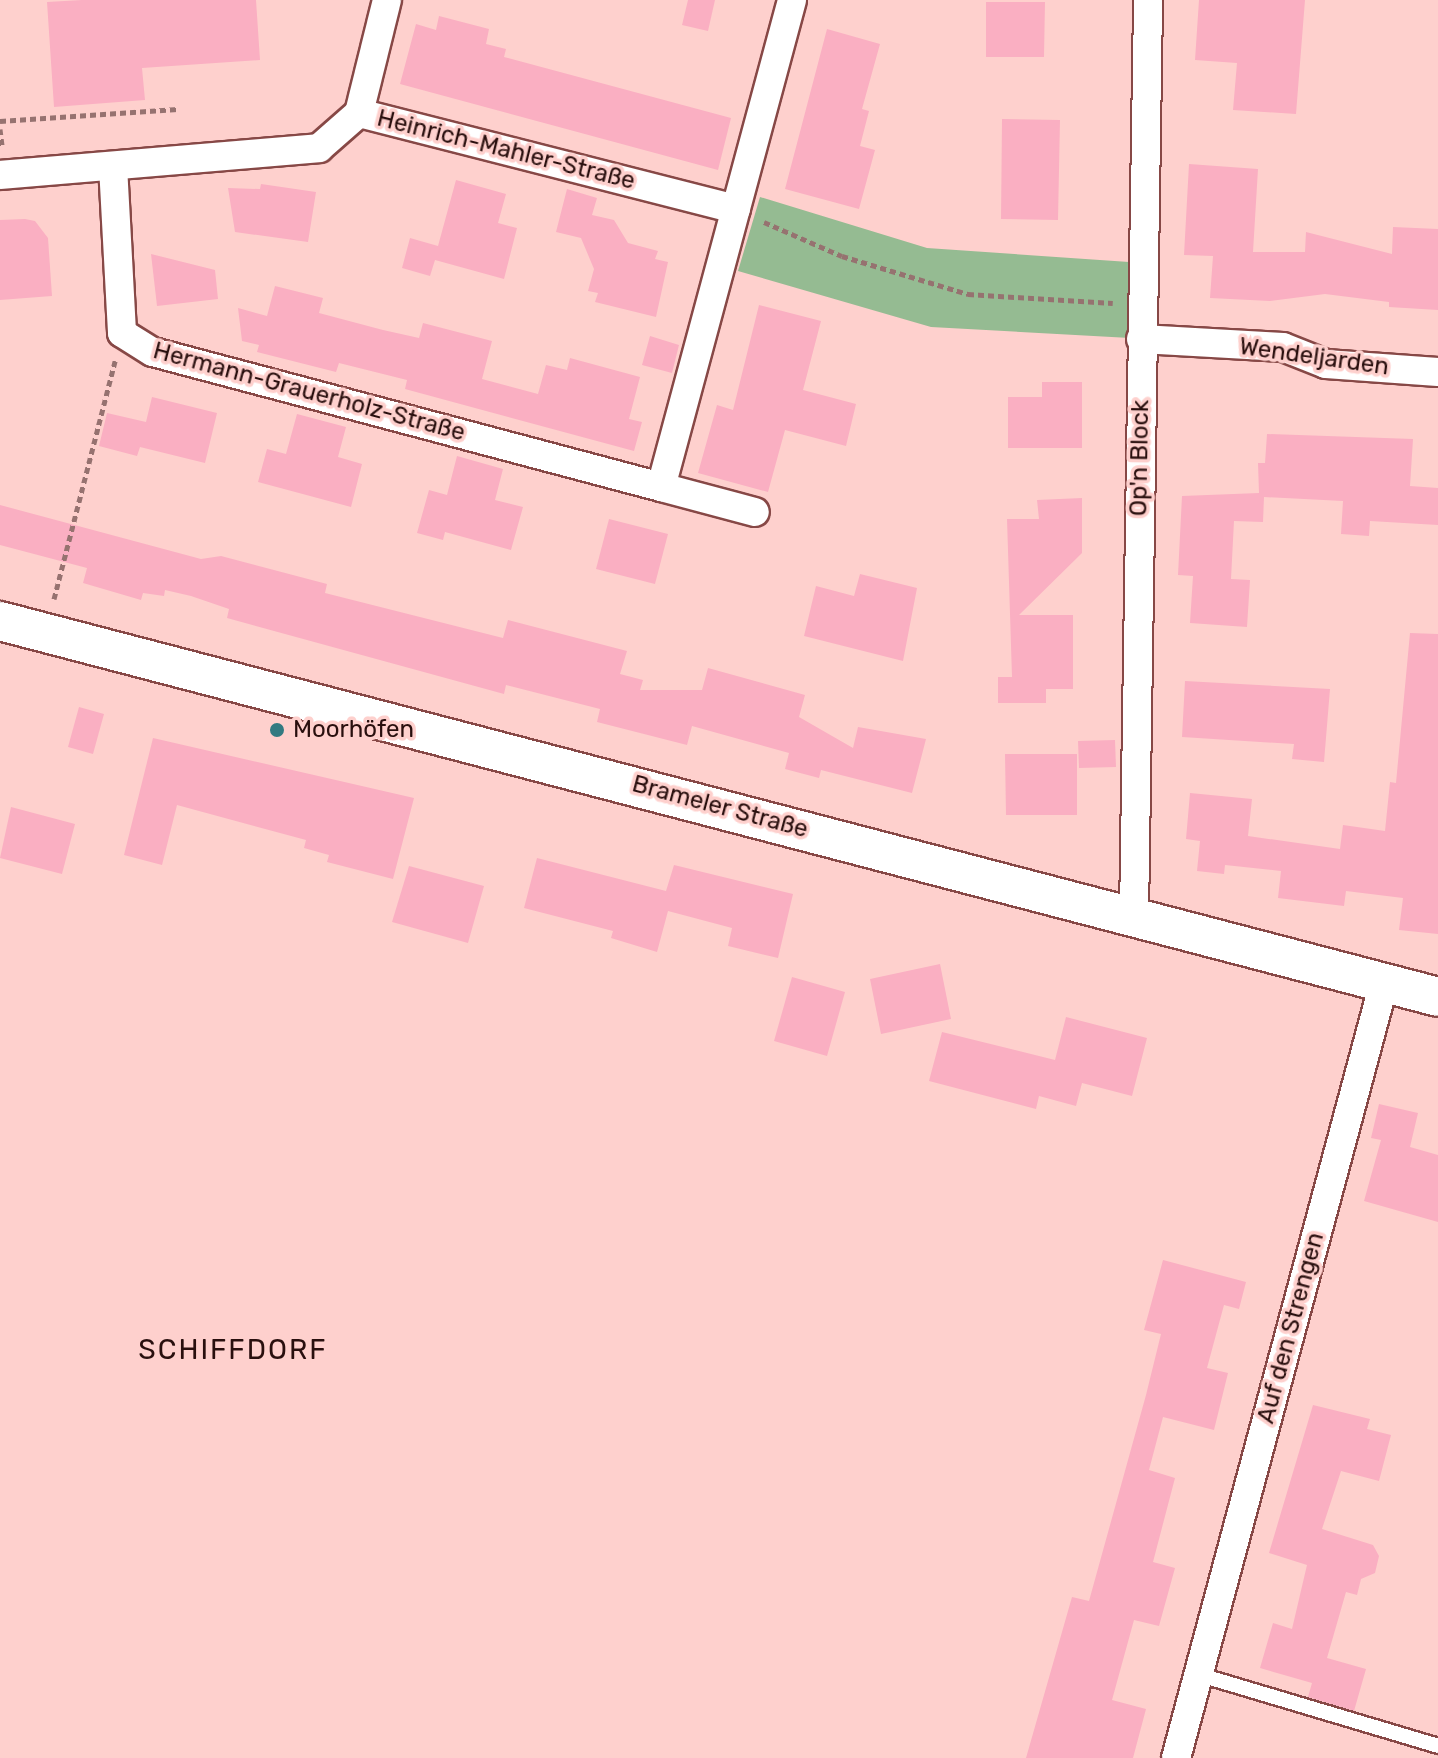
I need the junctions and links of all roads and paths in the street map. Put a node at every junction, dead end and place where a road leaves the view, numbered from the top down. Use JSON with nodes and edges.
{"nodes":[{"id":1,"x":387,"y":0,"type":"edge"},
{"id":2,"x":792,"y":0,"type":"edge"},
{"id":3,"x":1148,"y":0,"type":"edge"},
{"id":4,"x":178,"y":109,"type":"dead end"},
{"id":5,"x":359,"y":113,"type":"junction"},
{"id":6,"x":0,"y":121,"type":"edge"},
{"id":7,"x":113,"y":166,"type":"junction"},
{"id":8,"x":0,"y":175,"type":"edge"},
{"id":9,"x":736,"y":209,"type":"junction"},
{"id":10,"x":1142,"y":303,"type":"junction"},
{"id":11,"x":122,"y":333,"type":"junction"},
{"id":12,"x":1141,"y":339,"type":"junction"},
{"id":13,"x":1438,"y":372,"type":"edge"},
{"id":14,"x":661,"y":487,"type":"junction"},
{"id":15,"x":755,"y":512,"type":"dead end"},
{"id":16,"x":0,"y":621,"type":"edge"},
{"id":17,"x":46,"y":631,"type":"junction"},
{"id":18,"x":1134,"y":915,"type":"junction"},
{"id":19,"x":1384,"y":983,"type":"junction"},
{"id":20,"x":1438,"y":997,"type":"edge"},
{"id":21,"x":1197,"y":1674,"type":"junction"},
{"id":22,"x":1438,"y":1746,"type":"edge"},
{"id":23,"x":1176,"y":1758,"type":"edge"}],
"edges":[{"from":1,"to":5,"type":"street"},
{"from":2,"to":9,"type":"street"},
{"from":3,"to":10,"type":"street","name":"Op'n Block"},
{"from":4,"to":6,"type":"path"},
{"from":5,"to":7,"type":"street","name":"Heinrich-Mahler-Straße"},
{"from":5,"to":9,"type":"street","name":"Heinrich-Mahler-Straße"},
{"from":7,"to":8,"type":"street","name":"Heinrich-Mahler-Straße"},
{"from":7,"to":11,"type":"street","name":"Hermann-Grauerholz-Straße"},
{"from":9,"to":10,"type":"path"},
{"from":9,"to":14,"type":"street"},
{"from":10,"to":12,"type":"street","name":"Op'n Block"},
{"from":11,"to":14,"type":"street","name":"Hermann-Grauerholz-Straße"},
{"from":11,"to":17,"type":"path"},
{"from":12,"to":13,"type":"street","name":"Wendeljarden"},
{"from":12,"to":18,"type":"street","name":"Op'n Block"},
{"from":14,"to":15,"type":"street","name":"Hermann-Grauerholz-Straße"},
{"from":16,"to":17,"type":"street","name":"Brameler Straße"},
{"from":17,"to":18,"type":"street","name":"Brameler Straße"},
{"from":18,"to":19,"type":"street","name":"Brameler Straße"},
{"from":19,"to":20,"type":"street","name":"Brameler Straße"},
{"from":19,"to":21,"type":"street","name":"Auf den Strengen"},
{"from":21,"to":22,"type":"lane"},
{"from":21,"to":23,"type":"street","name":"Auf den Strengen"}]}
